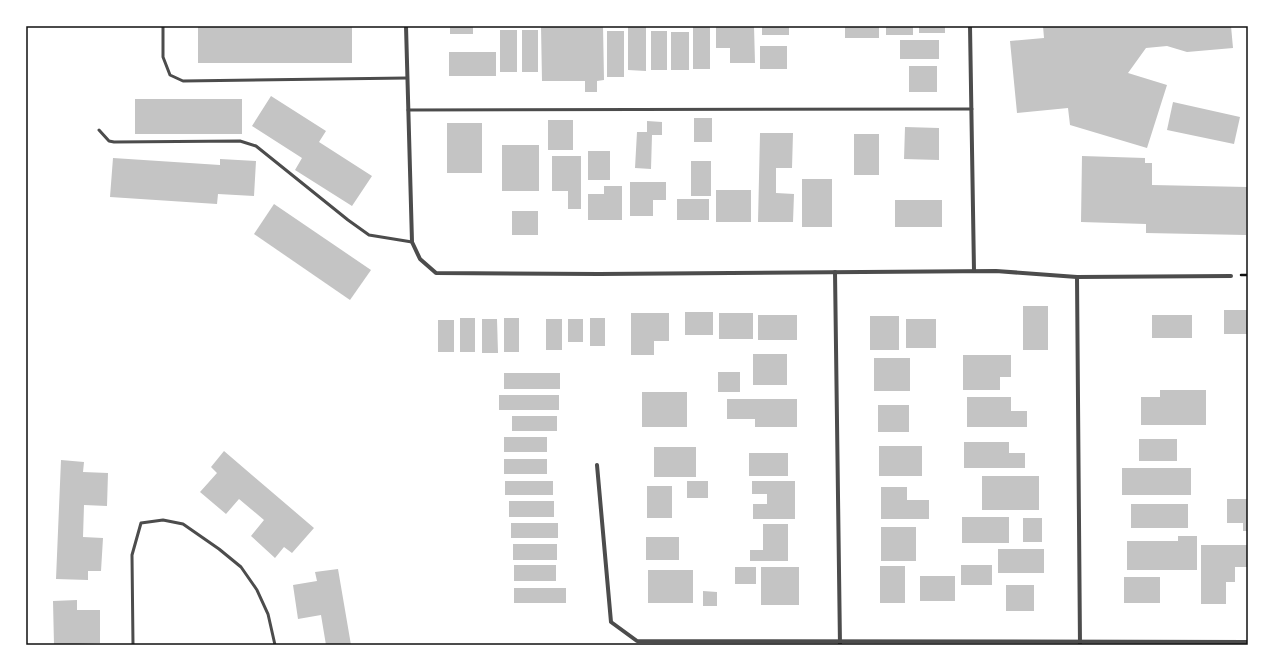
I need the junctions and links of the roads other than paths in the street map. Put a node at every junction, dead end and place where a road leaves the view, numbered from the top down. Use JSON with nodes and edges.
{"nodes":[{"id":1,"x":164,"y":26,"type":"edge"},
{"id":2,"x":406,"y":26,"type":"edge"},
{"id":3,"x":970,"y":26,"type":"edge"},
{"id":4,"x":407,"y":78,"type":"junction"},
{"id":5,"x":972,"y":109,"type":"junction"},
{"id":6,"x":408,"y":110,"type":"junction"},
{"id":7,"x":99,"y":130,"type":"dead end"},
{"id":8,"x":412,"y":242,"type":"junction"},
{"id":9,"x":974,"y":271,"type":"junction"},
{"id":10,"x":835,"y":272,"type":"junction"},
{"id":11,"x":1077,"y":276,"type":"junction"},
{"id":12,"x":1231,"y":276,"type":"dead end"},
{"id":13,"x":597,"y":465,"type":"dead end"},
{"id":14,"x":1248,"y":642,"type":"edge"},
{"id":15,"x":840,"y":643,"type":"edge"},
{"id":16,"x":1080,"y":643,"type":"edge"},
{"id":17,"x":133,"y":645,"type":"edge"},
{"id":18,"x":275,"y":645,"type":"edge"}],
"edges":[{"from":1,"to":4,"type":"lane"},
{"from":2,"to":4,"type":"street"},
{"from":3,"to":5,"type":"street"},
{"from":4,"to":6,"type":"street"},
{"from":5,"to":6,"type":"lane"},
{"from":5,"to":9,"type":"street"},
{"from":6,"to":8,"type":"street"},
{"from":7,"to":8,"type":"lane"},
{"from":8,"to":10,"type":"street"},
{"from":9,"to":10,"type":"street"},
{"from":9,"to":11,"type":"street"},
{"from":10,"to":15,"type":"street"},
{"from":11,"to":12,"type":"street"},
{"from":11,"to":16,"type":"street"},
{"from":13,"to":15,"type":"street"},
{"from":14,"to":16,"type":"street"},
{"from":15,"to":16,"type":"street"},
{"from":17,"to":18,"type":"lane"}]}
